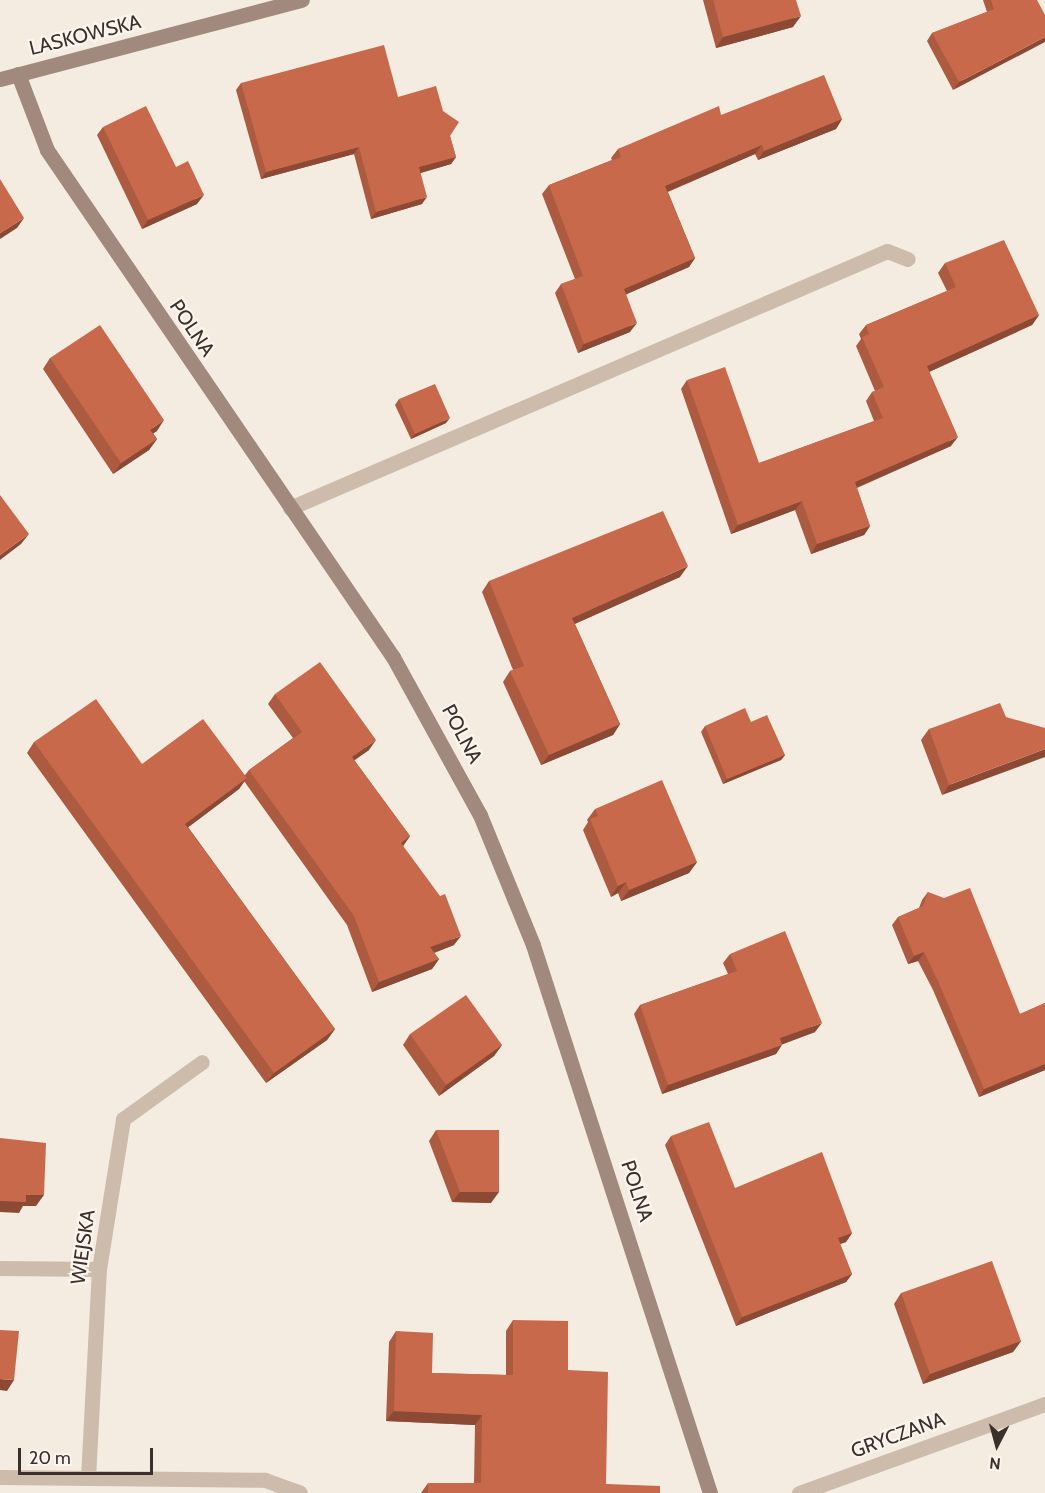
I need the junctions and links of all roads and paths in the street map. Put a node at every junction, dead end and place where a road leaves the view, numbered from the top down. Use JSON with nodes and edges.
{"nodes":[{"id":1,"x":302,"y":0,"type":"edge"},
{"id":2,"x":18,"y":74,"type":"junction"},
{"id":3,"x":0,"y":79,"type":"edge"},
{"id":4,"x":909,"y":259,"type":"dead end"},
{"id":5,"x":290,"y":508,"type":"junction"},
{"id":6,"x":202,"y":1062,"type":"dead end"},
{"id":7,"x":0,"y":1268,"type":"edge"},
{"id":8,"x":99,"y":1269,"type":"junction"},
{"id":9,"x":1045,"y":1404,"type":"edge"},
{"id":10,"x":0,"y":1477,"type":"edge"},
{"id":11,"x":87,"y":1478,"type":"junction"},
{"id":12,"x":300,"y":1493,"type":"edge"},
{"id":13,"x":710,"y":1493,"type":"edge"},
{"id":14,"x":799,"y":1493,"type":"edge"}],
"edges":[{"from":1,"to":2,"type":"street","name":"LASKOWSKA"},
{"from":2,"to":3,"type":"street","name":"LASKOWSKA"},
{"from":2,"to":5,"type":"street","name":"POLNA"},
{"from":4,"to":5,"type":"street"},
{"from":5,"to":13,"type":"street","name":"POLNA"},
{"from":6,"to":8,"type":"street","name":"WIEJSKA"},
{"from":7,"to":8,"type":"street"},
{"from":8,"to":11,"type":"street","name":"WIEJSKA"},
{"from":9,"to":14,"type":"street","name":"GRYCZANA"},
{"from":10,"to":11,"type":"street"},
{"from":11,"to":12,"type":"street"}]}
